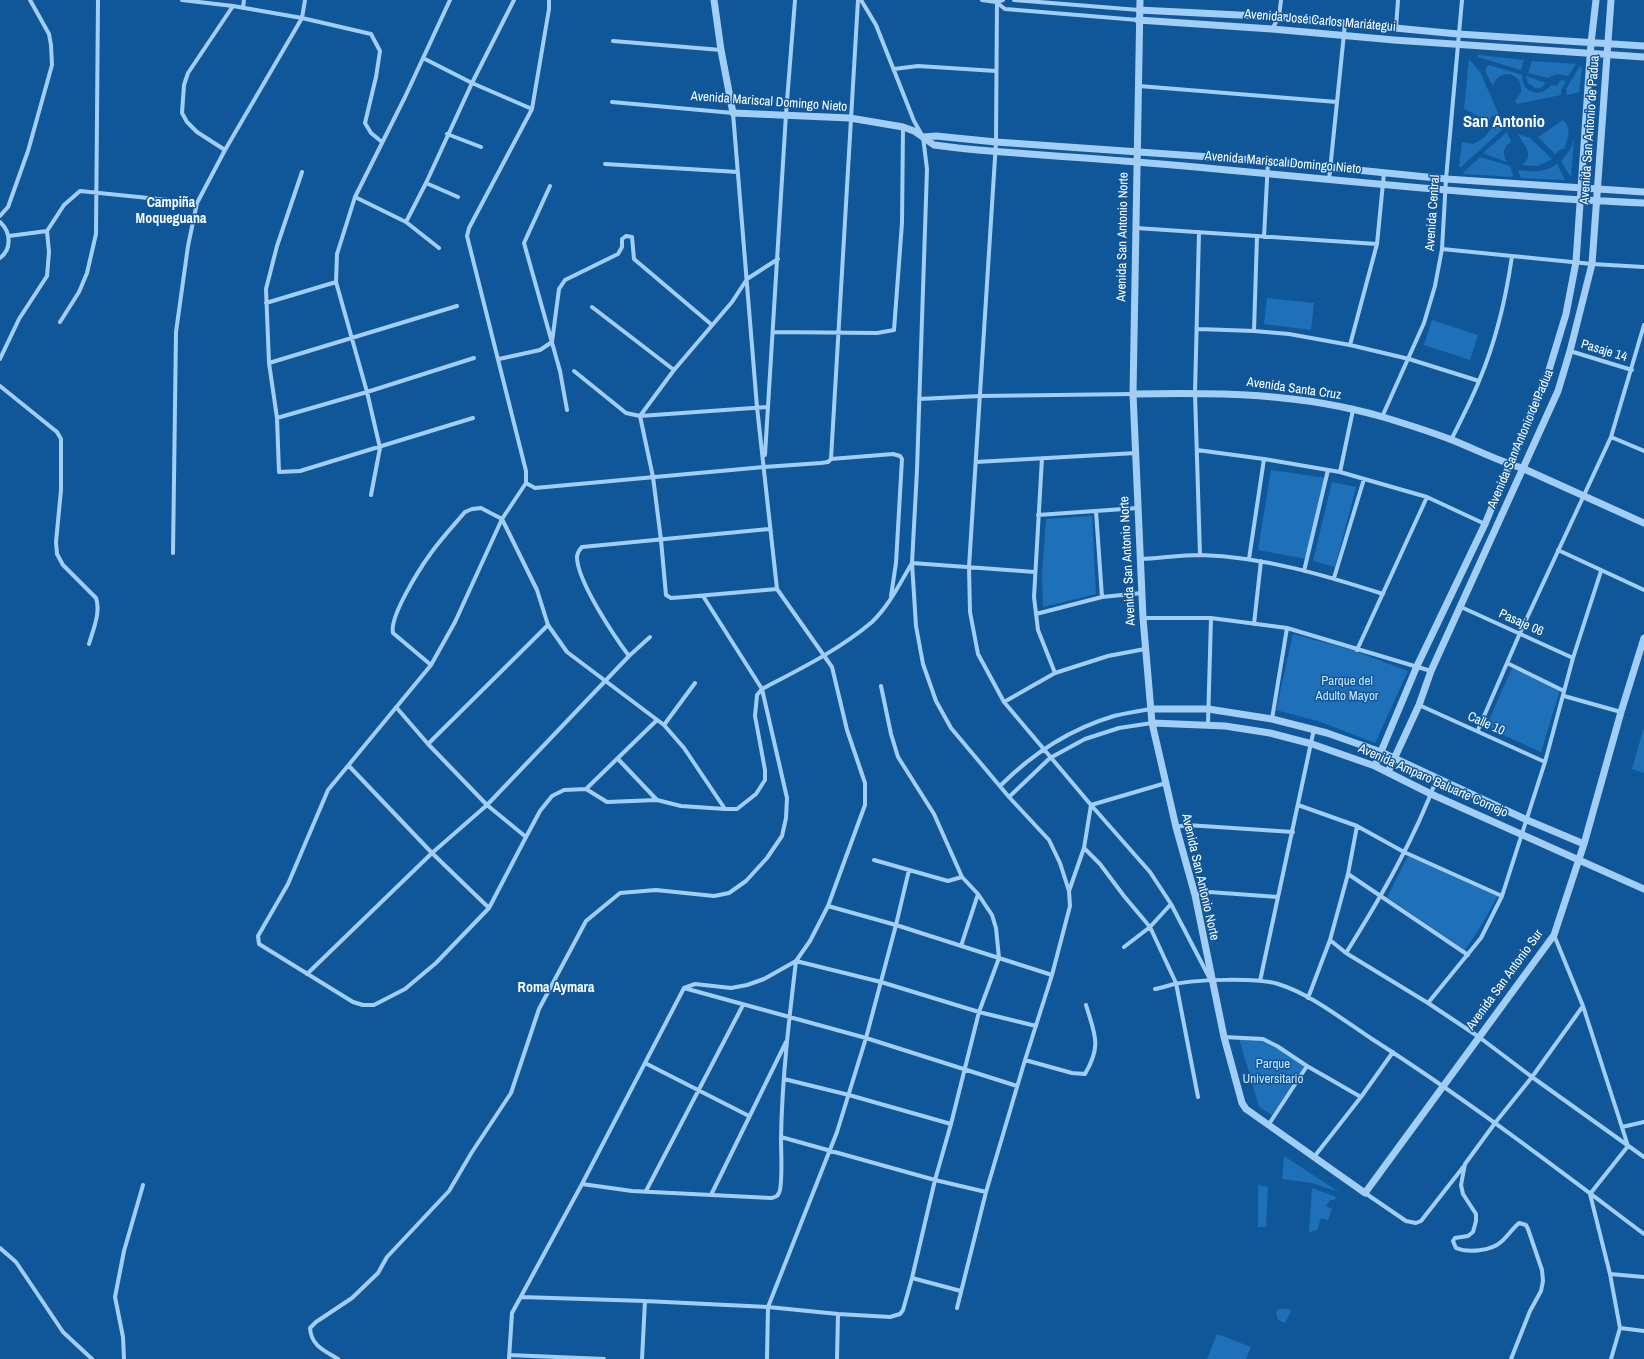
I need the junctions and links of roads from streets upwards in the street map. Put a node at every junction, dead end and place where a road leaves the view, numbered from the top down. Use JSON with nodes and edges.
{"nodes":[{"id":1,"x":30,"y":0,"type":"edge"},
{"id":2,"x":98,"y":0,"type":"edge"},
{"id":3,"x":182,"y":0,"type":"edge"},
{"id":4,"x":244,"y":0,"type":"edge"},
{"id":5,"x":306,"y":0,"type":"edge"},
{"id":6,"x":450,"y":0,"type":"edge"},
{"id":7,"x":514,"y":0,"type":"edge"},
{"id":8,"x":549,"y":0,"type":"edge"},
{"id":9,"x":714,"y":0,"type":"edge"},
{"id":10,"x":795,"y":0,"type":"edge"},
{"id":11,"x":860,"y":0,"type":"edge"},
{"id":12,"x":982,"y":0,"type":"edge"},
{"id":13,"x":1003,"y":0,"type":"edge"},
{"id":14,"x":1014,"y":0,"type":"edge"},
{"id":15,"x":1140,"y":0,"type":"edge"},
{"id":16,"x":1281,"y":0,"type":"edge"},
{"id":17,"x":1398,"y":0,"type":"edge"},
{"id":18,"x":1462,"y":0,"type":"edge"},
{"id":19,"x":1596,"y":0,"type":"edge"},
{"id":20,"x":1611,"y":0,"type":"edge"},
{"id":21,"x":997,"y":1,"type":"edge"},
{"id":22,"x":234,"y":6,"type":"junction"},
{"id":23,"x":243,"y":8,"type":"junction"},
{"id":24,"x":1139,"y":10,"type":"junction"},
{"id":25,"x":1279,"y":17,"type":"junction"},
{"id":26,"x":302,"y":18,"type":"junction"},
{"id":27,"x":1138,"y":20,"type":"junction"},
{"id":28,"x":1344,"y":24,"type":"junction"},
{"id":29,"x":1396,"y":28,"type":"junction"},
{"id":30,"x":1272,"y":29,"type":"junction"},
{"id":31,"x":1458,"y":34,"type":"junction"},
{"id":32,"x":1343,"y":36,"type":"junction"},
{"id":33,"x":613,"y":41,"type":"dead end"},
{"id":34,"x":1591,"y":43,"type":"junction"},
{"id":35,"x":1457,"y":44,"type":"junction"},
{"id":36,"x":1607,"y":44,"type":"junction"},
{"id":37,"x":1644,"y":46,"type":"edge"},
{"id":38,"x":721,"y":50,"type":"junction"},
{"id":39,"x":1590,"y":53,"type":"junction"},
{"id":40,"x":1607,"y":54,"type":"junction"},
{"id":41,"x":1644,"y":57,"type":"edge"},
{"id":42,"x":424,"y":58,"type":"junction"},
{"id":43,"x":894,"y":69,"type":"junction"},
{"id":44,"x":996,"y":71,"type":"junction"},
{"id":45,"x":472,"y":83,"type":"junction"},
{"id":46,"x":1139,"y":86,"type":"junction"},
{"id":47,"x":612,"y":102,"type":"dead end"},
{"id":48,"x":1337,"y":102,"type":"junction"},
{"id":49,"x":532,"y":109,"type":"junction"},
{"id":50,"x":733,"y":112,"type":"junction"},
{"id":51,"x":786,"y":114,"type":"junction"},
{"id":52,"x":850,"y":118,"type":"junction"},
{"id":53,"x":904,"y":127,"type":"junction"},
{"id":54,"x":447,"y":134,"type":"junction"},
{"id":55,"x":922,"y":137,"type":"junction"},
{"id":56,"x":382,"y":142,"type":"junction"},
{"id":57,"x":996,"y":142,"type":"junction"},
{"id":58,"x":481,"y":147,"type":"dead end"},
{"id":59,"x":225,"y":150,"type":"junction"},
{"id":60,"x":995,"y":152,"type":"junction"},
{"id":61,"x":1137,"y":152,"type":"junction"},
{"id":62,"x":1137,"y":162,"type":"junction"},
{"id":63,"x":1268,"y":162,"type":"junction"},
{"id":64,"x":605,"y":164,"type":"dead end"},
{"id":65,"x":1330,"y":168,"type":"junction"},
{"id":66,"x":1356,"y":170,"type":"junction"},
{"id":67,"x":302,"y":172,"type":"dead end"},
{"id":68,"x":738,"y":172,"type":"junction"},
{"id":69,"x":1384,"y":172,"type":"junction"},
{"id":70,"x":1267,"y":175,"type":"junction"},
{"id":71,"x":1446,"y":179,"type":"junction"},
{"id":72,"x":1329,"y":180,"type":"junction"},
{"id":73,"x":1355,"y":182,"type":"junction"},
{"id":74,"x":426,"y":183,"type":"junction"},
{"id":75,"x":1383,"y":184,"type":"junction"},
{"id":76,"x":550,"y":186,"type":"dead end"},
{"id":77,"x":1580,"y":189,"type":"junction"},
{"id":78,"x":1598,"y":189,"type":"junction"},
{"id":79,"x":1445,"y":190,"type":"junction"},
{"id":80,"x":97,"y":192,"type":"junction"},
{"id":81,"x":1644,"y":192,"type":"edge"},
{"id":82,"x":355,"y":197,"type":"junction"},
{"id":83,"x":458,"y":197,"type":"dead end"},
{"id":84,"x":1580,"y":200,"type":"junction"},
{"id":85,"x":1597,"y":201,"type":"junction"},
{"id":86,"x":197,"y":203,"type":"junction"},
{"id":87,"x":1644,"y":203,"type":"edge"},
{"id":88,"x":0,"y":216,"type":"edge"},
{"id":89,"x":0,"y":222,"type":"edge"},
{"id":90,"x":406,"y":222,"type":"junction"},
{"id":91,"x":1135,"y":228,"type":"junction"},
{"id":92,"x":46,"y":231,"type":"junction"},
{"id":93,"x":1199,"y":232,"type":"junction"},
{"id":94,"x":9,"y":236,"type":"junction"},
{"id":95,"x":1257,"y":236,"type":"junction"},
{"id":96,"x":1264,"y":237,"type":"junction"},
{"id":97,"x":1377,"y":244,"type":"junction"},
{"id":98,"x":439,"y":248,"type":"dead end"},
{"id":99,"x":1442,"y":249,"type":"junction"},
{"id":100,"x":1512,"y":256,"type":"junction"},
{"id":101,"x":0,"y":258,"type":"edge"},
{"id":102,"x":778,"y":259,"type":"junction"},
{"id":103,"x":1576,"y":262,"type":"junction"},
{"id":104,"x":1592,"y":264,"type":"junction"},
{"id":105,"x":1644,"y":267,"type":"edge"},
{"id":106,"x":747,"y":278,"type":"junction"},
{"id":107,"x":336,"y":282,"type":"junction"},
{"id":108,"x":266,"y":303,"type":"junction"},
{"id":109,"x":457,"y":306,"type":"dead end"},
{"id":110,"x":592,"y":307,"type":"dead end"},
{"id":111,"x":60,"y":322,"type":"dead end"},
{"id":112,"x":712,"y":325,"type":"junction"},
{"id":113,"x":1644,"y":325,"type":"edge"},
{"id":114,"x":1198,"y":329,"type":"junction"},
{"id":115,"x":1254,"y":331,"type":"junction"},
{"id":116,"x":773,"y":332,"type":"junction"},
{"id":117,"x":838,"y":334,"type":"junction"},
{"id":118,"x":351,"y":338,"type":"junction"},
{"id":119,"x":552,"y":342,"type":"junction"},
{"id":120,"x":1642,"y":343,"type":"edge"},
{"id":121,"x":1350,"y":345,"type":"junction"},
{"id":122,"x":1570,"y":351,"type":"junction"},
{"id":123,"x":474,"y":358,"type":"dead end"},
{"id":124,"x":0,"y":359,"type":"edge"},
{"id":125,"x":499,"y":359,"type":"junction"},
{"id":126,"x":1409,"y":359,"type":"junction"},
{"id":127,"x":269,"y":362,"type":"junction"},
{"id":128,"x":674,"y":370,"type":"junction"},
{"id":129,"x":1632,"y":370,"type":"junction"},
{"id":130,"x":574,"y":371,"type":"dead end"},
{"id":131,"x":1479,"y":381,"type":"junction"},
{"id":132,"x":0,"y":386,"type":"edge"},
{"id":133,"x":367,"y":392,"type":"junction"},
{"id":134,"x":1195,"y":393,"type":"junction"},
{"id":135,"x":1133,"y":394,"type":"junction"},
{"id":136,"x":980,"y":396,"type":"junction"},
{"id":137,"x":919,"y":399,"type":"junction"},
{"id":138,"x":767,"y":406,"type":"junction"},
{"id":139,"x":757,"y":407,"type":"junction"},
{"id":140,"x":567,"y":410,"type":"dead end"},
{"id":141,"x":1353,"y":410,"type":"junction"},
{"id":142,"x":640,"y":416,"type":"junction"},
{"id":143,"x":1382,"y":417,"type":"junction"},
{"id":144,"x":277,"y":418,"type":"junction"},
{"id":145,"x":473,"y":418,"type":"dead end"},
{"id":146,"x":1610,"y":437,"type":"junction"},
{"id":147,"x":1451,"y":440,"type":"junction"},
{"id":148,"x":380,"y":448,"type":"junction"},
{"id":149,"x":1197,"y":450,"type":"junction"},
{"id":150,"x":1644,"y":451,"type":"edge"},
{"id":151,"x":1136,"y":454,"type":"junction"},
{"id":152,"x":1042,"y":458,"type":"junction"},
{"id":153,"x":830,"y":459,"type":"junction"},
{"id":154,"x":1264,"y":459,"type":"junction"},
{"id":155,"x":976,"y":462,"type":"junction"},
{"id":156,"x":1509,"y":464,"type":"junction"},
{"id":157,"x":764,"y":467,"type":"junction"},
{"id":158,"x":1522,"y":468,"type":"junction"},
{"id":159,"x":1328,"y":470,"type":"junction"},
{"id":160,"x":1340,"y":472,"type":"junction"},
{"id":161,"x":652,"y":477,"type":"junction"},
{"id":162,"x":1364,"y":479,"type":"junction"},
{"id":163,"x":526,"y":482,"type":"junction"},
{"id":164,"x":371,"y":495,"type":"dead end"},
{"id":165,"x":1583,"y":496,"type":"junction"},
{"id":166,"x":1427,"y":497,"type":"junction"},
{"id":167,"x":1138,"y":508,"type":"junction"},
{"id":168,"x":1096,"y":511,"type":"junction"},
{"id":169,"x":1038,"y":515,"type":"junction"},
{"id":170,"x":502,"y":519,"type":"junction"},
{"id":171,"x":1644,"y":523,"type":"edge"},
{"id":172,"x":1485,"y":524,"type":"junction"},
{"id":173,"x":769,"y":529,"type":"junction"},
{"id":174,"x":661,"y":540,"type":"junction"},
{"id":175,"x":1558,"y":550,"type":"junction"},
{"id":176,"x":173,"y":553,"type":"dead end"},
{"id":177,"x":1200,"y":555,"type":"junction"},
{"id":178,"x":1140,"y":559,"type":"junction"},
{"id":179,"x":1249,"y":559,"type":"junction"},
{"id":180,"x":1261,"y":561,"type":"junction"},
{"id":181,"x":912,"y":563,"type":"junction"},
{"id":182,"x":969,"y":567,"type":"junction"},
{"id":183,"x":1304,"y":571,"type":"junction"},
{"id":184,"x":1601,"y":571,"type":"junction"},
{"id":185,"x":1035,"y":572,"type":"junction"},
{"id":186,"x":1334,"y":578,"type":"junction"},
{"id":187,"x":777,"y":589,"type":"junction"},
{"id":188,"x":1644,"y":590,"type":"edge"},
{"id":189,"x":1142,"y":593,"type":"junction"},
{"id":190,"x":1383,"y":594,"type":"junction"},
{"id":191,"x":703,"y":596,"type":"junction"},
{"id":192,"x":1102,"y":597,"type":"junction"},
{"id":193,"x":891,"y":598,"type":"junction"},
{"id":194,"x":1461,"y":607,"type":"junction"},
{"id":195,"x":1036,"y":614,"type":"junction"},
{"id":196,"x":1143,"y":618,"type":"junction"},
{"id":197,"x":1211,"y":618,"type":"junction"},
{"id":198,"x":1254,"y":624,"type":"junction"},
{"id":199,"x":548,"y":625,"type":"junction"},
{"id":200,"x":1287,"y":628,"type":"junction"},
{"id":201,"x":1520,"y":633,"type":"junction"},
{"id":202,"x":650,"y":637,"type":"dead end"},
{"id":203,"x":1644,"y":638,"type":"edge"},
{"id":204,"x":89,"y":644,"type":"dead end"},
{"id":205,"x":1145,"y":649,"type":"junction"},
{"id":206,"x":1357,"y":650,"type":"junction"},
{"id":207,"x":629,"y":656,"type":"junction"},
{"id":208,"x":825,"y":656,"type":"junction"},
{"id":209,"x":1573,"y":658,"type":"junction"},
{"id":210,"x":1507,"y":663,"type":"junction"},
{"id":211,"x":431,"y":665,"type":"junction"},
{"id":212,"x":1417,"y":666,"type":"junction"},
{"id":213,"x":1431,"y":671,"type":"junction"},
{"id":214,"x":1054,"y":673,"type":"junction"},
{"id":215,"x":607,"y":681,"type":"junction"},
{"id":216,"x":695,"y":683,"type":"dead end"},
{"id":217,"x":881,"y":686,"type":"dead end"},
{"id":218,"x":762,"y":689,"type":"junction"},
{"id":219,"x":1564,"y":691,"type":"junction"},
{"id":220,"x":1564,"y":696,"type":"junction"},
{"id":221,"x":1004,"y":702,"type":"junction"},
{"id":222,"x":1419,"y":705,"type":"junction"},
{"id":223,"x":396,"y":707,"type":"junction"},
{"id":224,"x":1151,"y":709,"type":"junction"},
{"id":225,"x":1208,"y":709,"type":"junction"},
{"id":226,"x":1621,"y":712,"type":"junction"},
{"id":227,"x":1272,"y":719,"type":"junction"},
{"id":228,"x":657,"y":720,"type":"junction"},
{"id":229,"x":1152,"y":723,"type":"junction"},
{"id":230,"x":1208,"y":724,"type":"junction"},
{"id":231,"x":664,"y":725,"type":"junction"},
{"id":232,"x":1314,"y":730,"type":"junction"},
{"id":233,"x":1478,"y":730,"type":"junction"},
{"id":234,"x":428,"y":744,"type":"junction"},
{"id":235,"x":1312,"y":744,"type":"junction"},
{"id":236,"x":1043,"y":749,"type":"junction"},
{"id":237,"x":1381,"y":752,"type":"junction"},
{"id":238,"x":1050,"y":758,"type":"junction"},
{"id":239,"x":618,"y":759,"type":"junction"},
{"id":240,"x":1394,"y":759,"type":"junction"},
{"id":241,"x":1545,"y":762,"type":"junction"},
{"id":242,"x":349,"y":766,"type":"junction"},
{"id":243,"x":1375,"y":766,"type":"junction"},
{"id":244,"x":1388,"y":772,"type":"junction"},
{"id":245,"x":1437,"y":778,"type":"junction"},
{"id":246,"x":1166,"y":783,"type":"junction"},
{"id":247,"x":1000,"y":786,"type":"junction"},
{"id":248,"x":586,"y":789,"type":"junction"},
{"id":249,"x":1431,"y":794,"type":"junction"},
{"id":250,"x":1009,"y":797,"type":"junction"},
{"id":251,"x":658,"y":800,"type":"junction"},
{"id":252,"x":488,"y":805,"type":"junction"},
{"id":253,"x":1091,"y":805,"type":"junction"},
{"id":254,"x":1298,"y":805,"type":"junction"},
{"id":255,"x":725,"y":809,"type":"junction"},
{"id":256,"x":1527,"y":820,"type":"junction"},
{"id":257,"x":1357,"y":826,"type":"junction"},
{"id":258,"x":1176,"y":827,"type":"junction"},
{"id":259,"x":1292,"y":832,"type":"junction"},
{"id":260,"x":1522,"y":835,"type":"junction"},
{"id":261,"x":526,"y":837,"type":"junction"},
{"id":262,"x":1584,"y":844,"type":"junction"},
{"id":263,"x":1084,"y":848,"type":"junction"},
{"id":264,"x":1404,"y":852,"type":"junction"},
{"id":265,"x":432,"y":853,"type":"junction"},
{"id":266,"x":1579,"y":859,"type":"junction"},
{"id":267,"x":874,"y":860,"type":"dead end"},
{"id":268,"x":909,"y":870,"type":"junction"},
{"id":269,"x":1348,"y":874,"type":"junction"},
{"id":270,"x":962,"y":877,"type":"junction"},
{"id":271,"x":1644,"y":889,"type":"edge"},
{"id":272,"x":1069,"y":892,"type":"junction"},
{"id":273,"x":978,"y":894,"type":"junction"},
{"id":274,"x":1195,"y":895,"type":"junction"},
{"id":275,"x":1502,"y":896,"type":"junction"},
{"id":276,"x":1278,"y":897,"type":"junction"},
{"id":277,"x":1381,"y":897,"type":"junction"},
{"id":278,"x":1171,"y":904,"type":"junction"},
{"id":279,"x":828,"y":906,"type":"junction"},
{"id":280,"x":489,"y":908,"type":"junction"},
{"id":281,"x":896,"y":925,"type":"junction"},
{"id":282,"x":1150,"y":927,"type":"junction"},
{"id":283,"x":1554,"y":935,"type":"junction"},
{"id":284,"x":1330,"y":940,"type":"junction"},
{"id":285,"x":961,"y":946,"type":"junction"},
{"id":286,"x":1124,"y":947,"type":"dead end"},
{"id":287,"x":1346,"y":953,"type":"junction"},
{"id":288,"x":1468,"y":955,"type":"junction"},
{"id":289,"x":999,"y":958,"type":"junction"},
{"id":290,"x":796,"y":961,"type":"junction"},
{"id":291,"x":307,"y":974,"type":"junction"},
{"id":292,"x":1052,"y":975,"type":"junction"},
{"id":293,"x":1211,"y":981,"type":"junction"},
{"id":294,"x":1260,"y":981,"type":"junction"},
{"id":295,"x":881,"y":982,"type":"junction"},
{"id":296,"x":1176,"y":983,"type":"junction"},
{"id":297,"x":684,"y":988,"type":"junction"},
{"id":298,"x":1155,"y":990,"type":"dead end"},
{"id":299,"x":1308,"y":998,"type":"junction"},
{"id":300,"x":1428,"y":1003,"type":"junction"},
{"id":301,"x":743,"y":1005,"type":"junction"},
{"id":302,"x":1086,"y":1005,"type":"dead end"},
{"id":303,"x":1582,"y":1006,"type":"junction"},
{"id":304,"x":979,"y":1012,"type":"junction"},
{"id":305,"x":790,"y":1018,"type":"junction"},
{"id":306,"x":1036,"y":1026,"type":"junction"},
{"id":307,"x":1224,"y":1037,"type":"junction"},
{"id":308,"x":1479,"y":1037,"type":"junction"},
{"id":309,"x":866,"y":1038,"type":"junction"},
{"id":310,"x":787,"y":1039,"type":"junction"},
{"id":311,"x":1393,"y":1052,"type":"junction"},
{"id":312,"x":1025,"y":1060,"type":"junction"},
{"id":313,"x":645,"y":1063,"type":"junction"},
{"id":314,"x":1307,"y":1066,"type":"junction"},
{"id":315,"x":965,"y":1070,"type":"junction"},
{"id":316,"x":1532,"y":1077,"type":"junction"},
{"id":317,"x":784,"y":1079,"type":"junction"},
{"id":318,"x":1017,"y":1086,"type":"junction"},
{"id":319,"x":1444,"y":1087,"type":"junction"},
{"id":320,"x":697,"y":1090,"type":"junction"},
{"id":321,"x":849,"y":1095,"type":"junction"},
{"id":322,"x":1198,"y":1097,"type":"dead end"},
{"id":323,"x":1361,"y":1097,"type":"junction"},
{"id":324,"x":749,"y":1116,"type":"junction"},
{"id":325,"x":1644,"y":1122,"type":"edge"},
{"id":326,"x":1495,"y":1123,"type":"junction"},
{"id":327,"x":951,"y":1124,"type":"junction"},
{"id":328,"x":1269,"y":1124,"type":"junction"},
{"id":329,"x":1622,"y":1127,"type":"junction"},
{"id":330,"x":781,"y":1137,"type":"junction"},
{"id":331,"x":1628,"y":1146,"type":"junction"},
{"id":332,"x":830,"y":1151,"type":"junction"},
{"id":333,"x":1314,"y":1157,"type":"junction"},
{"id":334,"x":1644,"y":1157,"type":"edge"},
{"id":335,"x":1465,"y":1164,"type":"junction"},
{"id":336,"x":935,"y":1180,"type":"junction"},
{"id":337,"x":582,"y":1184,"type":"junction"},
{"id":338,"x":143,"y":1185,"type":"dead end"},
{"id":339,"x":646,"y":1191,"type":"junction"},
{"id":340,"x":986,"y":1192,"type":"junction"},
{"id":341,"x":1365,"y":1193,"type":"junction"},
{"id":342,"x":1590,"y":1194,"type":"junction"},
{"id":343,"x":711,"y":1195,"type":"junction"},
{"id":344,"x":1644,"y":1234,"type":"edge"},
{"id":345,"x":0,"y":1248,"type":"edge"},
{"id":346,"x":1610,"y":1274,"type":"junction"},
{"id":347,"x":912,"y":1278,"type":"junction"},
{"id":348,"x":1644,"y":1278,"type":"edge"},
{"id":349,"x":961,"y":1291,"type":"junction"},
{"id":350,"x":521,"y":1297,"type":"junction"},
{"id":351,"x":645,"y":1301,"type":"junction"},
{"id":352,"x":768,"y":1307,"type":"junction"},
{"id":353,"x":957,"y":1308,"type":"dead end"},
{"id":354,"x":838,"y":1314,"type":"junction"},
{"id":355,"x":1620,"y":1328,"type":"junction"},
{"id":356,"x":1644,"y":1331,"type":"edge"},
{"id":357,"x":510,"y":1357,"type":"edge"},
{"id":358,"x":92,"y":1359,"type":"edge"},
{"id":359,"x":124,"y":1359,"type":"edge"},
{"id":360,"x":338,"y":1359,"type":"edge"},
{"id":361,"x":604,"y":1359,"type":"edge"},
{"id":362,"x":642,"y":1359,"type":"edge"},
{"id":363,"x":767,"y":1359,"type":"edge"},
{"id":364,"x":837,"y":1359,"type":"edge"},
{"id":365,"x":1511,"y":1359,"type":"edge"},
{"id":366,"x":1611,"y":1359,"type":"edge"}],
"edges":[{"from":1,"to":88,"type":"street"},
{"from":2,"to":80,"type":"street"},
{"from":3,"to":22,"type":"street"},
{"from":4,"to":23,"type":"street"},
{"from":5,"to":26,"type":"street"},
{"from":6,"to":42,"type":"street"},
{"from":7,"to":45,"type":"street"},
{"from":8,"to":49,"type":"street"},
{"from":9,"to":38,"type":"street"},
{"from":10,"to":51,"type":"street"},
{"from":11,"to":43,"type":"street"},
{"from":11,"to":52,"type":"street"},
{"from":12,"to":21,"type":"street","name":"Avenida José Carlos Mariátegui"},
{"from":13,"to":21,"type":"street","name":"Avenida José Carlos Mariátegui"},
{"from":14,"to":24,"type":"street","name":"Avenida José Carlos Mariátegui"},
{"from":15,"to":24,"type":"street","name":"Avenida San Antonio Norte"},
{"from":16,"to":25,"type":"street"},
{"from":17,"to":29,"type":"street"},
{"from":18,"to":31,"type":"street","name":"Avenida Central"},
{"from":19,"to":34,"type":"street","name":"Avenida San Antonio de Padua"},
{"from":20,"to":36,"type":"street","name":"Avenida San Antonio de Padua"},
{"from":21,"to":27,"type":"street","name":"Avenida José Carlos Mariátegui"},
{"from":21,"to":44,"type":"street"},
{"from":22,"to":23,"type":"street"},
{"from":22,"to":59,"type":"street"},
{"from":23,"to":26,"type":"street"},
{"from":24,"to":25,"type":"street","name":"Avenida José Carlos Mariátegui"},
{"from":24,"to":27,"type":"street","name":"Avenida San Antonio Norte"},
{"from":25,"to":28,"type":"street","name":"Avenida José Carlos Mariátegui"},
{"from":25,"to":30,"type":"street"},
{"from":26,"to":56,"type":"street"},
{"from":26,"to":59,"type":"street"},
{"from":27,"to":30,"type":"street","name":"Avenida José Carlos Mariátegui"},
{"from":27,"to":46,"type":"street","name":"Avenida San Antonio Norte"},
{"from":28,"to":29,"type":"street","name":"Avenida José Carlos Mariátegui"},
{"from":28,"to":32,"type":"street"},
{"from":29,"to":31,"type":"street","name":"Avenida José Carlos Mariátegui"},
{"from":30,"to":32,"type":"street","name":"Avenida José Carlos Mariátegui"},
{"from":31,"to":34,"type":"street","name":"Avenida José Carlos Mariátegui"},
{"from":31,"to":35,"type":"street","name":"Avenida Central"},
{"from":32,"to":35,"type":"street","name":"Avenida José Carlos Mariátegui"},
{"from":32,"to":48,"type":"street"},
{"from":33,"to":38,"type":"street"},
{"from":34,"to":36,"type":"street","name":"Avenida José Carlos Mariátegui"},
{"from":34,"to":39,"type":"street","name":"Avenida San Antonio de Padua"},
{"from":35,"to":39,"type":"street","name":"Avenida José Carlos Mariátegui"},
{"from":35,"to":71,"type":"street","name":"Avenida Central"},
{"from":36,"to":37,"type":"street","name":"Avenida José Carlos Mariátegui"},
{"from":36,"to":40,"type":"street","name":"Avenida San Antonio de Padua"},
{"from":38,"to":50,"type":"street"},
{"from":39,"to":40,"type":"street","name":"Avenida José Carlos Mariátegui"},
{"from":39,"to":77,"type":"street","name":"Avenida San Antonio de Padua"},
{"from":40,"to":41,"type":"street","name":"Avenida José Carlos Mariátegui"},
{"from":40,"to":78,"type":"street","name":"Avenida San Antonio de Padua"},
{"from":42,"to":45,"type":"street"},
{"from":42,"to":56,"type":"street"},
{"from":43,"to":44,"type":"street"},
{"from":43,"to":55,"type":"street"},
{"from":44,"to":57,"type":"street"},
{"from":45,"to":49,"type":"street"},
{"from":45,"to":54,"type":"street"},
{"from":46,"to":48,"type":"street"},
{"from":46,"to":61,"type":"street","name":"Avenida San Antonio Norte"},
{"from":47,"to":50,"type":"street","name":"Avenida Mariscal Domingo Nieto"},
{"from":48,"to":65,"type":"street"},
{"from":49,"to":125,"type":"street"},
{"from":50,"to":51,"type":"street","name":"Avenida Mariscal Domingo Nieto"},
{"from":50,"to":68,"type":"street"},
{"from":51,"to":52,"type":"street","name":"Avenida Mariscal Domingo Nieto"},
{"from":51,"to":102,"type":"street"},
{"from":52,"to":53,"type":"street","name":"Avenida Mariscal Domingo Nieto"},
{"from":52,"to":117,"type":"street"},
{"from":53,"to":55,"type":"street","name":"Avenida Mariscal Domingo Nieto"},
{"from":53,"to":117,"type":"street"},
{"from":54,"to":58,"type":"street"},
{"from":54,"to":74,"type":"street"},
{"from":55,"to":57,"type":"street","name":"Avenida Mariscal Domingo Nieto"},
{"from":55,"to":60,"type":"street","name":"Avenida Mariscal Domingo Nieto"},
{"from":55,"to":137,"type":"street"},
{"from":56,"to":82,"type":"street"},
{"from":57,"to":60,"type":"street"},
{"from":57,"to":61,"type":"street","name":"Avenida Mariscal Domingo Nieto"},
{"from":59,"to":86,"type":"street"},
{"from":60,"to":62,"type":"street","name":"Avenida Mariscal Domingo Nieto"},
{"from":60,"to":136,"type":"street"},
{"from":61,"to":62,"type":"street","name":"Avenida San Antonio Norte"},
{"from":61,"to":63,"type":"street","name":"Avenida Mariscal Domingo Nieto"},
{"from":62,"to":70,"type":"street","name":"Avenida Mariscal Domingo Nieto"},
{"from":62,"to":91,"type":"street","name":"Avenida San Antonio Norte"},
{"from":63,"to":65,"type":"street","name":"Avenida Mariscal Domingo Nieto"},
{"from":63,"to":70,"type":"street"},
{"from":64,"to":68,"type":"street"},
{"from":65,"to":66,"type":"street","name":"Avenida Mariscal Domingo Nieto"},
{"from":65,"to":72,"type":"street"},
{"from":66,"to":69,"type":"street","name":"Avenida Mariscal Domingo Nieto"},
{"from":66,"to":73,"type":"street"},
{"from":67,"to":108,"type":"street"},
{"from":68,"to":106,"type":"street"},
{"from":69,"to":71,"type":"street","name":"Avenida Mariscal Domingo Nieto"},
{"from":69,"to":75,"type":"street"},
{"from":70,"to":72,"type":"street","name":"Avenida Mariscal Domingo Nieto"},
{"from":70,"to":96,"type":"street"},
{"from":71,"to":77,"type":"street","name":"Avenida Mariscal Domingo Nieto"},
{"from":71,"to":79,"type":"street","name":"Avenida Central"},
{"from":72,"to":73,"type":"street","name":"Avenida Mariscal Domingo Nieto"},
{"from":73,"to":75,"type":"street","name":"Avenida Mariscal Domingo Nieto"},
{"from":74,"to":83,"type":"street"},
{"from":74,"to":90,"type":"street"},
{"from":75,"to":79,"type":"street","name":"Avenida Mariscal Domingo Nieto"},
{"from":75,"to":97,"type":"street"},
{"from":76,"to":119,"type":"street"},
{"from":77,"to":78,"type":"street","name":"Avenida Mariscal Domingo Nieto"},
{"from":77,"to":84,"type":"street","name":"Avenida San Antonio de Padua"},
{"from":78,"to":81,"type":"street","name":"Avenida Mariscal Domingo Nieto"},
{"from":78,"to":85,"type":"street","name":"Avenida San Antonio de Padua"},
{"from":79,"to":84,"type":"street","name":"Avenida Mariscal Domingo Nieto"},
{"from":79,"to":99,"type":"street","name":"Avenida Central"},
{"from":80,"to":86,"type":"street"},
{"from":80,"to":92,"type":"street"},
{"from":80,"to":111,"type":"street"},
{"from":82,"to":90,"type":"street"},
{"from":82,"to":107,"type":"street"},
{"from":84,"to":85,"type":"street","name":"Avenida Mariscal Domingo Nieto"},
{"from":84,"to":103,"type":"street","name":"Avenida San Antonio de Padua"},
{"from":85,"to":87,"type":"street","name":"Avenida Mariscal Domingo Nieto"},
{"from":85,"to":104,"type":"street","name":"Avenida San Antonio de Padua"},
{"from":86,"to":176,"type":"street"},
{"from":89,"to":94,"type":"street"},
{"from":90,"to":98,"type":"street"},
{"from":91,"to":93,"type":"street"},
{"from":91,"to":135,"type":"street","name":"Avenida San Antonio Norte"},
{"from":92,"to":94,"type":"street"},
{"from":92,"to":124,"type":"street"},
{"from":93,"to":95,"type":"street"},
{"from":93,"to":114,"type":"street"},
{"from":94,"to":101,"type":"street"},
{"from":95,"to":96,"type":"street"},
{"from":95,"to":115,"type":"street"},
{"from":96,"to":97,"type":"street"},
{"from":97,"to":121,"type":"street"},
{"from":99,"to":100,"type":"street"},
{"from":99,"to":126,"type":"street","name":"Avenida Central"},
{"from":100,"to":103,"type":"street"},
{"from":100,"to":131,"type":"street"},
{"from":102,"to":106,"type":"street"},
{"from":102,"to":116,"type":"street"},
{"from":103,"to":104,"type":"street"},
{"from":103,"to":156,"type":"street","name":"Avenida San Antonio de Padua"},
{"from":104,"to":105,"type":"street"},
{"from":104,"to":122,"type":"street","name":"Avenida San Antonio de Padua"},
{"from":106,"to":112,"type":"street"},
{"from":106,"to":139,"type":"street"},
{"from":107,"to":108,"type":"street"},
{"from":107,"to":118,"type":"street"},
{"from":108,"to":127,"type":"street"},
{"from":109,"to":118,"type":"street"},
{"from":110,"to":128,"type":"street"},
{"from":112,"to":119,"type":"street"},
{"from":112,"to":128,"type":"street"},
{"from":113,"to":120,"type":"street"},
{"from":114,"to":115,"type":"street"},
{"from":114,"to":134,"type":"street"},
{"from":115,"to":121,"type":"street"},
{"from":116,"to":117,"type":"street"},
{"from":116,"to":138,"type":"street"},
{"from":117,"to":153,"type":"street"},
{"from":118,"to":127,"type":"street"},
{"from":118,"to":133,"type":"street"},
{"from":119,"to":125,"type":"street"},
{"from":119,"to":140,"type":"street"},
{"from":120,"to":129,"type":"street"},
{"from":121,"to":126,"type":"street"},
{"from":122,"to":129,"type":"street","name":"Pasaje 14"},
{"from":122,"to":158,"type":"street","name":"Avenida San Antonio de Padua"},
{"from":123,"to":133,"type":"street"},
{"from":125,"to":163,"type":"street"},
{"from":126,"to":131,"type":"street"},
{"from":126,"to":143,"type":"street","name":"Avenida Central"},
{"from":127,"to":144,"type":"street"},
{"from":128,"to":142,"type":"street"},
{"from":129,"to":146,"type":"street"},
{"from":130,"to":142,"type":"street"},
{"from":131,"to":147,"type":"street"},
{"from":132,"to":204,"type":"street"},
{"from":133,"to":144,"type":"street"},
{"from":133,"to":148,"type":"street"},
{"from":134,"to":135,"type":"street","name":"Avenida Santa Cruz"},
{"from":134,"to":141,"type":"street","name":"Avenida Santa Cruz"},
{"from":134,"to":149,"type":"street"},
{"from":135,"to":136,"type":"street","name":"Avenida Santa Cruz"},
{"from":135,"to":151,"type":"street","name":"Avenida San Antonio Norte"},
{"from":136,"to":137,"type":"street","name":"Avenida Santa Cruz"},
{"from":136,"to":155,"type":"street"},
{"from":137,"to":181,"type":"street"},
{"from":138,"to":139,"type":"street"},
{"from":138,"to":157,"type":"street"},
{"from":139,"to":142,"type":"street"},
{"from":139,"to":157,"type":"street"},
{"from":141,"to":143,"type":"street","name":"Avenida Santa Cruz"},
{"from":141,"to":160,"type":"street"},
{"from":142,"to":161,"type":"street"},
{"from":143,"to":147,"type":"street","name":"Avenida Santa Cruz"},
{"from":144,"to":148,"type":"street"},
{"from":145,"to":148,"type":"street"},
{"from":146,"to":150,"type":"street"},
{"from":146,"to":165,"type":"street"},
{"from":147,"to":156,"type":"street","name":"Avenida Santa Cruz"},
{"from":148,"to":164,"type":"street"},
{"from":149,"to":154,"type":"street"},
{"from":149,"to":177,"type":"street"},
{"from":151,"to":152,"type":"street"},
{"from":151,"to":167,"type":"street","name":"Avenida San Antonio Norte"},
{"from":152,"to":155,"type":"street"},
{"from":152,"to":169,"type":"street"},
{"from":153,"to":157,"type":"street"},
{"from":153,"to":193,"type":"street"},
{"from":154,"to":159,"type":"street"},
{"from":154,"to":179,"type":"street"},
{"from":155,"to":182,"type":"street"},
{"from":156,"to":158,"type":"street","name":"Avenida Santa Cruz"},
{"from":156,"to":172,"type":"street","name":"Avenida San Antonio de Padua"},
{"from":157,"to":161,"type":"street"},
{"from":157,"to":173,"type":"street"},
{"from":158,"to":165,"type":"street","name":"Avenida Santa Cruz"},
{"from":158,"to":194,"type":"street","name":"Avenida San Antonio de Padua"},
{"from":159,"to":160,"type":"street"},
{"from":159,"to":183,"type":"street"},
{"from":160,"to":162,"type":"street"},
{"from":161,"to":163,"type":"street"},
{"from":161,"to":174,"type":"street"},
{"from":162,"to":166,"type":"street"},
{"from":162,"to":186,"type":"street"},
{"from":163,"to":170,"type":"street"},
{"from":165,"to":171,"type":"street","name":"Avenida Santa Cruz"},
{"from":165,"to":175,"type":"street"},
{"from":166,"to":172,"type":"street"},
{"from":166,"to":190,"type":"street"},
{"from":167,"to":168,"type":"street"},
{"from":167,"to":178,"type":"street","name":"Avenida San Antonio Norte"},
{"from":168,"to":169,"type":"street"},
{"from":168,"to":192,"type":"street"},
{"from":169,"to":185,"type":"street"},
{"from":170,"to":199,"type":"street"},
{"from":170,"to":211,"type":"street"},
{"from":170,"to":211,"type":"street"},
{"from":172,"to":212,"type":"street","name":"Avenida San Antonio de Padua"},
{"from":173,"to":174,"type":"street"},
{"from":173,"to":187,"type":"street"},
{"from":174,"to":191,"type":"street"},
{"from":174,"to":207,"type":"street"},
{"from":175,"to":184,"type":"street"},
{"from":175,"to":201,"type":"street"},
{"from":177,"to":178,"type":"street"},
{"from":177,"to":179,"type":"street"},
{"from":178,"to":189,"type":"street","name":"Avenida San Antonio Norte"},
{"from":179,"to":180,"type":"street"},
{"from":180,"to":183,"type":"street"},
{"from":180,"to":198,"type":"street"},
{"from":181,"to":182,"type":"street"},
{"from":181,"to":193,"type":"street"},
{"from":181,"to":247,"type":"street"},
{"from":182,"to":185,"type":"street"},
{"from":182,"to":221,"type":"street"},
{"from":183,"to":186,"type":"street"},
{"from":184,"to":188,"type":"street"},
{"from":184,"to":209,"type":"street"},
{"from":185,"to":195,"type":"street"},
{"from":186,"to":190,"type":"street"},
{"from":187,"to":191,"type":"street"},
{"from":187,"to":208,"type":"street"},
{"from":189,"to":192,"type":"street"},
{"from":189,"to":196,"type":"street","name":"Avenida San Antonio Norte"},
{"from":190,"to":206,"type":"street"},
{"from":191,"to":218,"type":"street"},
{"from":192,"to":195,"type":"street"},
{"from":193,"to":208,"type":"street"},
{"from":194,"to":201,"type":"street","name":"Pasaje 06"},
{"from":194,"to":213,"type":"street","name":"Avenida San Antonio de Padua"},
{"from":195,"to":214,"type":"street"},
{"from":196,"to":197,"type":"street"},
{"from":196,"to":205,"type":"street","name":"Avenida San Antonio Norte"},
{"from":197,"to":198,"type":"street"},
{"from":197,"to":225,"type":"street"},
{"from":198,"to":200,"type":"street"},
{"from":199,"to":215,"type":"street"},
{"from":199,"to":234,"type":"street"},
{"from":200,"to":206,"type":"street"},
{"from":200,"to":227,"type":"street"},
{"from":201,"to":209,"type":"street","name":"Pasaje 06"},
{"from":201,"to":210,"type":"street"},
{"from":202,"to":207,"type":"street"},
{"from":203,"to":226,"type":"street","name":"Avenida San Antonio Sur"},
{"from":205,"to":214,"type":"street"},
{"from":205,"to":224,"type":"street","name":"Avenida San Antonio Norte"},
{"from":206,"to":212,"type":"street"},
{"from":207,"to":215,"type":"street"},
{"from":208,"to":218,"type":"street"},
{"from":208,"to":279,"type":"street"},
{"from":209,"to":219,"type":"street"},
{"from":210,"to":219,"type":"street"},
{"from":210,"to":233,"type":"street"},
{"from":211,"to":223,"type":"street"},
{"from":212,"to":213,"type":"street"},
{"from":212,"to":237,"type":"street","name":"Avenida San Antonio de Padua"},
{"from":213,"to":222,"type":"street","name":"Avenida San Antonio de Padua"},
{"from":214,"to":221,"type":"street"},
{"from":215,"to":228,"type":"street"},
{"from":215,"to":252,"type":"street"},
{"from":216,"to":231,"type":"street"},
{"from":217,"to":270,"type":"street"},
{"from":218,"to":255,"type":"street"},
{"from":218,"to":360,"type":"street"},
{"from":219,"to":220,"type":"street"},
{"from":220,"to":226,"type":"street"},
{"from":220,"to":241,"type":"street"},
{"from":221,"to":236,"type":"street"},
{"from":222,"to":233,"type":"street","name":"Calle 10"},
{"from":222,"to":240,"type":"street","name":"Avenida San Antonio de Padua"},
{"from":223,"to":234,"type":"street"},
{"from":223,"to":242,"type":"street"},
{"from":224,"to":225,"type":"street","name":"Avenida Amparo Baluarte Cornejo"},
{"from":224,"to":229,"type":"street","name":"Avenida San Antonio Norte"},
{"from":224,"to":236,"type":"street","name":"Avenida Amparo Baluarte Cornejo"},
{"from":225,"to":227,"type":"street","name":"Avenida Amparo Baluarte Cornejo"},
{"from":225,"to":230,"type":"street"},
{"from":226,"to":262,"type":"street","name":"Avenida San Antonio Sur"},
{"from":227,"to":232,"type":"street","name":"Avenida Amparo Baluarte Cornejo"},
{"from":228,"to":231,"type":"street"},
{"from":228,"to":239,"type":"street"},
{"from":229,"to":230,"type":"street","name":"Avenida Amparo Baluarte Cornejo"},
{"from":229,"to":238,"type":"street","name":"Avenida Amparo Baluarte Cornejo"},
{"from":229,"to":246,"type":"street","name":"Avenida San Antonio Norte"},
{"from":230,"to":235,"type":"street","name":"Avenida Amparo Baluarte Cornejo"},
{"from":231,"to":255,"type":"street"},
{"from":232,"to":235,"type":"street"},
{"from":232,"to":237,"type":"street","name":"Avenida Amparo Baluarte Cornejo"},
{"from":233,"to":241,"type":"street","name":"Calle 10"},
{"from":234,"to":252,"type":"street"},
{"from":235,"to":243,"type":"street","name":"Avenida Amparo Baluarte Cornejo"},
{"from":235,"to":254,"type":"street"},
{"from":236,"to":238,"type":"street"},
{"from":236,"to":247,"type":"street","name":"Avenida Amparo Baluarte Cornejo"},
{"from":237,"to":240,"type":"street","name":"Avenida Amparo Baluarte Cornejo"},
{"from":237,"to":243,"type":"street","name":"Avenida San Antonio de Padua"},
{"from":238,"to":250,"type":"street","name":"Avenida Amparo Baluarte Cornejo"},
{"from":238,"to":253,"type":"street"},
{"from":239,"to":248,"type":"street"},
{"from":239,"to":251,"type":"street"},
{"from":240,"to":244,"type":"street","name":"Avenida San Antonio de Padua"},
{"from":240,"to":245,"type":"street","name":"Avenida Amparo Baluarte Cornejo"},
{"from":241,"to":256,"type":"street"},
{"from":242,"to":265,"type":"street"},
{"from":242,"to":291,"type":"street"},
{"from":243,"to":244,"type":"street","name":"Avenida Amparo Baluarte Cornejo"},
{"from":244,"to":249,"type":"street","name":"Avenida Amparo Baluarte Cornejo"},
{"from":245,"to":249,"type":"street"},
{"from":245,"to":256,"type":"street","name":"Avenida Amparo Baluarte Cornejo"},
{"from":246,"to":253,"type":"street"},
{"from":246,"to":258,"type":"street","name":"Avenida San Antonio Norte"},
{"from":247,"to":250,"type":"street"},
{"from":248,"to":251,"type":"street"},
{"from":248,"to":261,"type":"street"},
{"from":249,"to":260,"type":"street","name":"Avenida Amparo Baluarte Cornejo"},
{"from":249,"to":264,"type":"street"},
{"from":250,"to":272,"type":"street"},
{"from":251,"to":255,"type":"street"},
{"from":252,"to":261,"type":"street"},
{"from":252,"to":265,"type":"street"},
{"from":253,"to":263,"type":"street"},
{"from":253,"to":278,"type":"street"},
{"from":254,"to":257,"type":"street"},
{"from":254,"to":259,"type":"street"},
{"from":256,"to":260,"type":"street"},
{"from":256,"to":262,"type":"street","name":"Avenida Amparo Baluarte Cornejo"},
{"from":257,"to":264,"type":"street"},
{"from":257,"to":269,"type":"street"},
{"from":258,"to":259,"type":"street"},
{"from":258,"to":274,"type":"street","name":"Avenida San Antonio Norte"},
{"from":259,"to":276,"type":"street"},
{"from":260,"to":266,"type":"street","name":"Avenida Amparo Baluarte Cornejo"},
{"from":260,"to":275,"type":"street"},
{"from":261,"to":280,"type":"street"},
{"from":262,"to":266,"type":"street","name":"Avenida San Antonio Sur"},
{"from":263,"to":272,"type":"street"},
{"from":263,"to":282,"type":"street"},
{"from":264,"to":275,"type":"street"},
{"from":264,"to":277,"type":"street"},
{"from":265,"to":280,"type":"street"},
{"from":265,"to":291,"type":"street"},
{"from":266,"to":271,"type":"street","name":"Avenida Amparo Baluarte Cornejo"},
{"from":266,"to":283,"type":"street","name":"Avenida San Antonio Sur"},
{"from":267,"to":268,"type":"street"},
{"from":268,"to":270,"type":"street"},
{"from":268,"to":281,"type":"street"},
{"from":269,"to":277,"type":"street"},
{"from":269,"to":284,"type":"street"},
{"from":270,"to":273,"type":"street"},
{"from":272,"to":292,"type":"street"},
{"from":273,"to":285,"type":"street"},
{"from":273,"to":289,"type":"street"},
{"from":274,"to":276,"type":"street"},
{"from":274,"to":293,"type":"street","name":"Avenida San Antonio Norte"},
{"from":275,"to":288,"type":"street"},
{"from":276,"to":294,"type":"street"},
{"from":277,"to":287,"type":"street"},
{"from":277,"to":288,"type":"street"},
{"from":278,"to":282,"type":"street"},
{"from":278,"to":293,"type":"street"},
{"from":279,"to":281,"type":"street"},
{"from":279,"to":290,"type":"street"},
{"from":280,"to":291,"type":"street"},
{"from":281,"to":285,"type":"street"},
{"from":281,"to":295,"type":"street"},
{"from":282,"to":286,"type":"street"},
{"from":282,"to":296,"type":"street"},
{"from":283,"to":303,"type":"street"},
{"from":283,"to":308,"type":"street","name":"Avenida San Antonio Sur"},
{"from":284,"to":287,"type":"street"},
{"from":284,"to":299,"type":"street"},
{"from":285,"to":289,"type":"street"},
{"from":287,"to":300,"type":"street"},
{"from":288,"to":300,"type":"street"},
{"from":289,"to":292,"type":"street"},
{"from":289,"to":304,"type":"street"},
{"from":290,"to":295,"type":"street"},
{"from":290,"to":297,"type":"street"},
{"from":290,"to":305,"type":"street"},
{"from":292,"to":306,"type":"street"},
{"from":293,"to":294,"type":"street"},
{"from":293,"to":296,"type":"street"},
{"from":293,"to":307,"type":"street","name":"Avenida San Antonio Norte"},
{"from":294,"to":299,"type":"street"},
{"from":295,"to":304,"type":"street"},
{"from":295,"to":309,"type":"street"},
{"from":296,"to":298,"type":"street"},
{"from":296,"to":322,"type":"street"},
{"from":297,"to":301,"type":"street"},
{"from":297,"to":313,"type":"street"},
{"from":299,"to":311,"type":"street"},
{"from":300,"to":308,"type":"street"},
{"from":301,"to":305,"type":"street"},
{"from":301,"to":320,"type":"street"},
{"from":302,"to":312,"type":"street"},
{"from":303,"to":316,"type":"street"},
{"from":303,"to":329,"type":"street"},
{"from":304,"to":306,"type":"street"},
{"from":304,"to":315,"type":"street"},
{"from":305,"to":309,"type":"street"},
{"from":305,"to":310,"type":"street"},
{"from":306,"to":312,"type":"street"},
{"from":307,"to":314,"type":"street"},
{"from":307,"to":328,"type":"street","name":"Avenida San Antonio Norte"},
{"from":308,"to":316,"type":"street"},
{"from":308,"to":319,"type":"street","name":"Avenida San Antonio Sur"},
{"from":309,"to":315,"type":"street"},
{"from":309,"to":321,"type":"street"},
{"from":310,"to":317,"type":"street"},
{"from":310,"to":324,"type":"street"},
{"from":311,"to":319,"type":"street"},
{"from":311,"to":323,"type":"street"},
{"from":312,"to":318,"type":"street"},
{"from":313,"to":320,"type":"street"},
{"from":313,"to":337,"type":"street"},
{"from":314,"to":323,"type":"street"},
{"from":314,"to":328,"type":"street"},
{"from":315,"to":318,"type":"street"},
{"from":315,"to":327,"type":"street"},
{"from":316,"to":326,"type":"street"},
{"from":316,"to":331,"type":"street"},
{"from":317,"to":321,"type":"street"},
{"from":317,"to":330,"type":"street"},
{"from":318,"to":340,"type":"street"},
{"from":319,"to":326,"type":"street"},
{"from":319,"to":341,"type":"street","name":"Avenida San Antonio Sur"},
{"from":320,"to":324,"type":"street"},
{"from":320,"to":339,"type":"street"},
{"from":321,"to":327,"type":"street"},
{"from":321,"to":332,"type":"street"},
{"from":323,"to":333,"type":"street"},
{"from":324,"to":343,"type":"street"},
{"from":325,"to":329,"type":"street"},
{"from":326,"to":335,"type":"street"},
{"from":326,"to":342,"type":"street"},
{"from":327,"to":336,"type":"street"},
{"from":328,"to":333,"type":"street"},
{"from":329,"to":331,"type":"street"},
{"from":330,"to":332,"type":"street"},
{"from":330,"to":343,"type":"street"},
{"from":331,"to":334,"type":"street"},
{"from":331,"to":342,"type":"street"},
{"from":332,"to":336,"type":"street"},
{"from":332,"to":352,"type":"street"},
{"from":333,"to":341,"type":"street"},
{"from":335,"to":341,"type":"street"},
{"from":335,"to":365,"type":"street"},
{"from":336,"to":340,"type":"street"},
{"from":336,"to":347,"type":"street"},
{"from":337,"to":339,"type":"street"},
{"from":337,"to":350,"type":"street"},
{"from":338,"to":359,"type":"street"},
{"from":339,"to":343,"type":"street"},
{"from":340,"to":349,"type":"street"},
{"from":342,"to":344,"type":"street"},
{"from":342,"to":346,"type":"street"},
{"from":345,"to":358,"type":"street"},
{"from":346,"to":348,"type":"street"},
{"from":346,"to":355,"type":"street"},
{"from":347,"to":349,"type":"street"},
{"from":347,"to":354,"type":"street"},
{"from":349,"to":353,"type":"street"},
{"from":350,"to":351,"type":"street"},
{"from":350,"to":357,"type":"street"},
{"from":351,"to":352,"type":"street"},
{"from":351,"to":362,"type":"street"},
{"from":352,"to":354,"type":"street"},
{"from":352,"to":363,"type":"street"},
{"from":354,"to":364,"type":"street"},
{"from":355,"to":356,"type":"street"},
{"from":355,"to":366,"type":"street"},
{"from":357,"to":361,"type":"street"}]}
